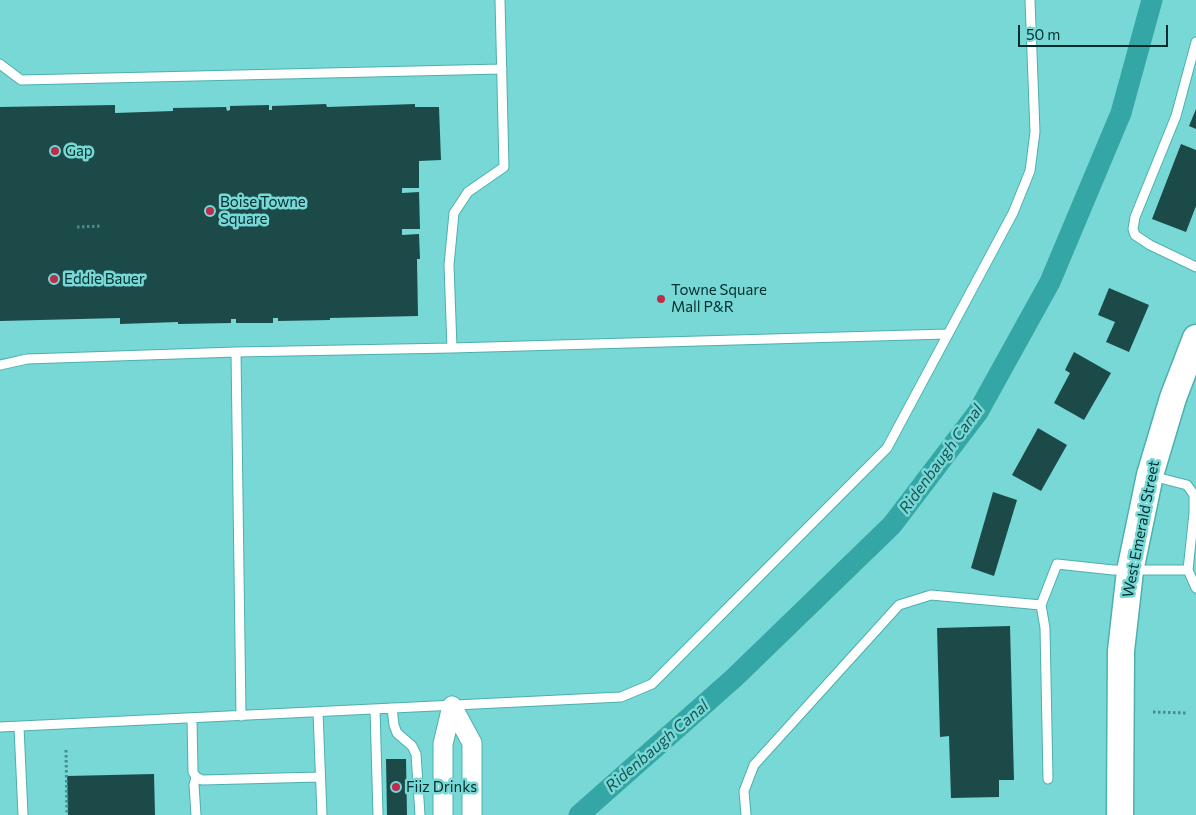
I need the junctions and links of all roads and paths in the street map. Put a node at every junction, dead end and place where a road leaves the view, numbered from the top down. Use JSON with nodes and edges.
{"nodes":[{"id":1,"x":500,"y":0,"type":"edge"},
{"id":2,"x":1030,"y":0,"type":"edge"},
{"id":3,"x":1196,"y":42,"type":"edge"},
{"id":4,"x":0,"y":64,"type":"edge"},
{"id":5,"x":502,"y":68,"type":"junction"},
{"id":6,"x":102,"y":226,"type":"dead end"},
{"id":7,"x":77,"y":227,"type":"dead end"},
{"id":8,"x":1196,"y":267,"type":"edge"},
{"id":9,"x":947,"y":334,"type":"junction"},
{"id":10,"x":1196,"y":338,"type":"edge"},
{"id":11,"x":452,"y":348,"type":"junction"},
{"id":12,"x":236,"y":352,"type":"junction"},
{"id":13,"x":0,"y":365,"type":"edge"},
{"id":14,"x":1150,"y":475,"type":"junction"},
{"id":15,"x":1130,"y":570,"type":"junction"},
{"id":16,"x":1188,"y":570,"type":"junction"},
{"id":17,"x":1196,"y":588,"type":"edge"},
{"id":18,"x":1041,"y":605,"type":"junction"},
{"id":19,"x":452,"y":706,"type":"junction"},
{"id":20,"x":392,"y":708,"type":"junction"},
{"id":21,"x":374,"y":710,"type":"junction"},
{"id":22,"x":318,"y":712,"type":"junction"},
{"id":23,"x":1152,"y":712,"type":"dead end"},
{"id":24,"x":1187,"y":713,"type":"dead end"},
{"id":25,"x":241,"y":716,"type":"junction"},
{"id":26,"x":192,"y":718,"type":"junction"},
{"id":27,"x":0,"y":727,"type":"edge"},
{"id":28,"x":19,"y":727,"type":"junction"},
{"id":29,"x":66,"y":750,"type":"dead end"},
{"id":30,"x":196,"y":777,"type":"junction"},
{"id":31,"x":320,"y":777,"type":"junction"},
{"id":32,"x":1048,"y":779,"type":"dead end"},
{"id":33,"x":23,"y":815,"type":"edge"},
{"id":34,"x":67,"y":815,"type":"edge"},
{"id":35,"x":196,"y":815,"type":"edge"},
{"id":36,"x":322,"y":815,"type":"edge"},
{"id":37,"x":378,"y":815,"type":"edge"},
{"id":38,"x":420,"y":815,"type":"edge"},
{"id":39,"x":443,"y":815,"type":"edge"},
{"id":40,"x":472,"y":815,"type":"edge"},
{"id":41,"x":746,"y":815,"type":"edge"},
{"id":42,"x":1120,"y":815,"type":"edge"}],
"edges":[{"from":1,"to":5,"type":"lane"},
{"from":2,"to":9,"type":"lane"},
{"from":3,"to":8,"type":"lane"},
{"from":4,"to":5,"type":"lane"},
{"from":5,"to":11,"type":"lane"},
{"from":6,"to":7,"type":"path"},
{"from":9,"to":11,"type":"lane"},
{"from":9,"to":19,"type":"lane"},
{"from":10,"to":14,"type":"main road","name":"West Emerald Street"},
{"from":11,"to":12,"type":"lane"},
{"from":12,"to":13,"type":"lane"},
{"from":12,"to":25,"type":"lane"},
{"from":14,"to":15,"type":"main road","name":"West Emerald Street"},
{"from":14,"to":16,"type":"lane"},
{"from":15,"to":16,"type":"lane"},
{"from":15,"to":18,"type":"lane"},
{"from":15,"to":42,"type":"main road","name":"West Emerald Street"},
{"from":16,"to":17,"type":"lane"},
{"from":18,"to":32,"type":"lane"},
{"from":18,"to":41,"type":"lane"},
{"from":19,"to":20,"type":"lane"},
{"from":19,"to":39,"type":"street"},
{"from":19,"to":40,"type":"street"},
{"from":20,"to":21,"type":"lane"},
{"from":20,"to":38,"type":"lane"},
{"from":21,"to":22,"type":"lane"},
{"from":21,"to":37,"type":"lane"},
{"from":22,"to":25,"type":"lane"},
{"from":22,"to":31,"type":"lane"},
{"from":23,"to":24,"type":"path"},
{"from":25,"to":26,"type":"lane"},
{"from":26,"to":28,"type":"lane"},
{"from":26,"to":30,"type":"lane"},
{"from":27,"to":28,"type":"lane"},
{"from":28,"to":33,"type":"lane"},
{"from":29,"to":34,"type":"path"},
{"from":30,"to":31,"type":"lane"},
{"from":30,"to":35,"type":"lane"},
{"from":31,"to":36,"type":"lane"}]}
